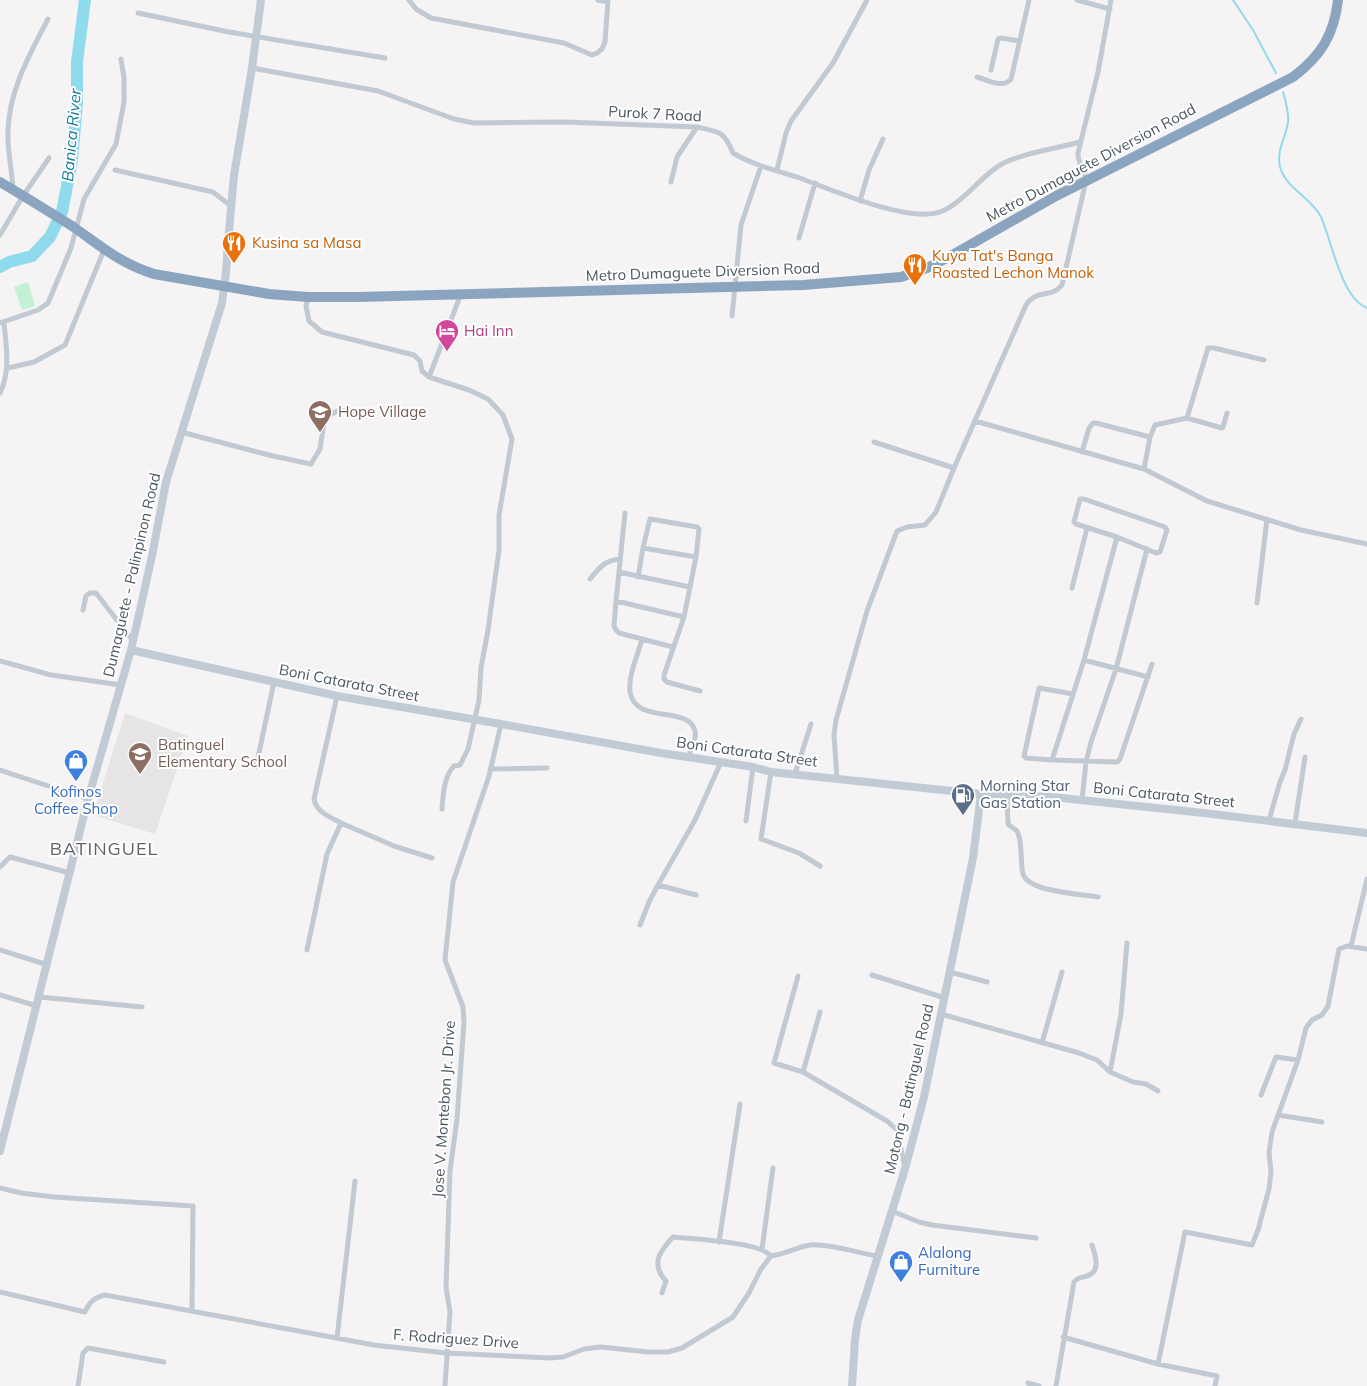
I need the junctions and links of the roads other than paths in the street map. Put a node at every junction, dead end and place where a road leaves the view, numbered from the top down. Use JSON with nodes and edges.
{"nodes":[{"id":1,"x":261,"y":0,"type":"edge"},
{"id":2,"x":408,"y":0,"type":"edge"},
{"id":3,"x":598,"y":0,"type":"edge"},
{"id":4,"x":867,"y":0,"type":"edge"},
{"id":5,"x":1029,"y":0,"type":"edge"},
{"id":6,"x":1077,"y":0,"type":"edge"},
{"id":7,"x":1111,"y":0,"type":"edge"},
{"id":8,"x":1338,"y":0,"type":"edge"},
{"id":9,"x":608,"y":1,"type":"edge"},
{"id":10,"x":1110,"y":9,"type":"junction"},
{"id":11,"x":138,"y":13,"type":"dead end"},
{"id":12,"x":48,"y":19,"type":"dead end"},
{"id":13,"x":256,"y":36,"type":"junction"},
{"id":14,"x":1020,"y":41,"type":"junction"},
{"id":15,"x":385,"y":58,"type":"dead end"},
{"id":16,"x":121,"y":59,"type":"dead end"},
{"id":17,"x":252,"y":68,"type":"junction"},
{"id":18,"x":992,"y":70,"type":"dead end"},
{"id":19,"x":977,"y":77,"type":"dead end"},
{"id":20,"x":697,"y":127,"type":"junction"},
{"id":21,"x":883,"y":139,"type":"dead end"},
{"id":22,"x":1080,"y":142,"type":"junction"},
{"id":23,"x":49,"y":158,"type":"dead end"},
{"id":24,"x":761,"y":166,"type":"junction"},
{"id":25,"x":115,"y":170,"type":"dead end"},
{"id":26,"x":777,"y":170,"type":"junction"},
{"id":27,"x":1086,"y":181,"type":"junction"},
{"id":28,"x":0,"y":182,"type":"edge"},
{"id":29,"x":671,"y":182,"type":"dead end"},
{"id":30,"x":815,"y":183,"type":"junction"},
{"id":31,"x":13,"y":190,"type":"junction"},
{"id":32,"x":24,"y":196,"type":"junction"},
{"id":33,"x":860,"y":201,"type":"junction"},
{"id":34,"x":231,"y":206,"type":"junction"},
{"id":35,"x":75,"y":229,"type":"junction"},
{"id":36,"x":0,"y":235,"type":"edge"},
{"id":37,"x":799,"y":238,"type":"dead end"},
{"id":38,"x":104,"y":250,"type":"junction"},
{"id":39,"x":735,"y":286,"type":"junction"},
{"id":40,"x":225,"y":287,"type":"junction"},
{"id":41,"x":461,"y":294,"type":"junction"},
{"id":42,"x":308,"y":297,"type":"junction"},
{"id":43,"x":732,"y":316,"type":"dead end"},
{"id":44,"x":2,"y":322,"type":"edge"},
{"id":45,"x":1264,"y":360,"type":"dead end"},
{"id":46,"x":8,"y":368,"type":"junction"},
{"id":47,"x":429,"y":377,"type":"junction"},
{"id":48,"x":0,"y":393,"type":"edge"},
{"id":49,"x":1227,"y":413,"type":"dead end"},
{"id":50,"x":369,"y":415,"type":"dead end"},
{"id":51,"x":1187,"y":418,"type":"junction"},
{"id":52,"x":975,"y":421,"type":"junction"},
{"id":53,"x":181,"y":432,"type":"junction"},
{"id":54,"x":1150,"y":437,"type":"junction"},
{"id":55,"x":874,"y":442,"type":"dead end"},
{"id":56,"x":1082,"y":452,"type":"junction"},
{"id":57,"x":954,"y":468,"type":"junction"},
{"id":58,"x":1144,"y":469,"type":"junction"},
{"id":59,"x":625,"y":513,"type":"dead end"},
{"id":60,"x":1267,"y":519,"type":"junction"},
{"id":61,"x":1087,"y":528,"type":"junction"},
{"id":62,"x":1117,"y":537,"type":"junction"},
{"id":63,"x":1367,"y":544,"type":"edge"},
{"id":64,"x":643,"y":548,"type":"junction"},
{"id":65,"x":1148,"y":549,"type":"junction"},
{"id":66,"x":696,"y":557,"type":"junction"},
{"id":67,"x":620,"y":559,"type":"junction"},
{"id":68,"x":619,"y":572,"type":"junction"},
{"id":69,"x":638,"y":577,"type":"junction"},
{"id":70,"x":590,"y":579,"type":"dead end"},
{"id":71,"x":690,"y":587,"type":"junction"},
{"id":72,"x":1072,"y":588,"type":"dead end"},
{"id":73,"x":616,"y":601,"type":"junction"},
{"id":74,"x":1257,"y":603,"type":"dead end"},
{"id":75,"x":83,"y":610,"type":"dead end"},
{"id":76,"x":684,"y":616,"type":"junction"},
{"id":77,"x":642,"y":639,"type":"junction"},
{"id":78,"x":133,"y":641,"type":"junction"},
{"id":79,"x":673,"y":646,"type":"junction"},
{"id":80,"x":131,"y":650,"type":"junction"},
{"id":81,"x":1084,"y":660,"type":"junction"},
{"id":82,"x":0,"y":661,"type":"edge"},
{"id":83,"x":1152,"y":664,"type":"dead end"},
{"id":84,"x":1116,"y":669,"type":"junction"},
{"id":85,"x":1148,"y":677,"type":"junction"},
{"id":86,"x":274,"y":682,"type":"junction"},
{"id":87,"x":121,"y":685,"type":"junction"},
{"id":88,"x":700,"y":691,"type":"dead end"},
{"id":89,"x":1073,"y":694,"type":"junction"},
{"id":90,"x":337,"y":696,"type":"junction"},
{"id":91,"x":1301,"y":719,"type":"dead end"},
{"id":92,"x":474,"y":720,"type":"junction"},
{"id":93,"x":501,"y":724,"type":"junction"},
{"id":94,"x":811,"y":724,"type":"dead end"},
{"id":95,"x":688,"y":757,"type":"junction"},
{"id":96,"x":1305,"y":757,"type":"dead end"},
{"id":97,"x":1052,"y":760,"type":"junction"},
{"id":98,"x":721,"y":762,"type":"junction"},
{"id":99,"x":1086,"y":762,"type":"junction"},
{"id":100,"x":256,"y":767,"type":"dead end"},
{"id":101,"x":753,"y":767,"type":"junction"},
{"id":102,"x":547,"y":768,"type":"dead end"},
{"id":103,"x":490,"y":769,"type":"junction"},
{"id":104,"x":0,"y":770,"type":"edge"},
{"id":105,"x":771,"y":772,"type":"junction"},
{"id":106,"x":795,"y":774,"type":"junction"},
{"id":107,"x":837,"y":779,"type":"junction"},
{"id":108,"x":981,"y":794,"type":"junction"},
{"id":109,"x":1007,"y":795,"type":"junction"},
{"id":110,"x":88,"y":799,"type":"junction"},
{"id":111,"x":1082,"y":800,"type":"junction"},
{"id":112,"x":442,"y":809,"type":"dead end"},
{"id":113,"x":1269,"y":820,"type":"junction"},
{"id":114,"x":746,"y":821,"type":"dead end"},
{"id":115,"x":341,"y":823,"type":"junction"},
{"id":116,"x":1294,"y":823,"type":"junction"},
{"id":117,"x":1367,"y":832,"type":"edge"},
{"id":118,"x":432,"y":858,"type":"dead end"},
{"id":119,"x":820,"y":866,"type":"dead end"},
{"id":120,"x":0,"y":867,"type":"edge"},
{"id":121,"x":70,"y":873,"type":"junction"},
{"id":122,"x":1367,"y":879,"type":"edge"},
{"id":123,"x":658,"y":885,"type":"junction"},
{"id":124,"x":696,"y":895,"type":"dead end"},
{"id":125,"x":1098,"y":897,"type":"dead end"},
{"id":126,"x":640,"y":925,"type":"dead end"},
{"id":127,"x":1127,"y":943,"type":"dead end"},
{"id":128,"x":1351,"y":946,"type":"junction"},
{"id":129,"x":1367,"y":949,"type":"edge"},
{"id":130,"x":0,"y":950,"type":"edge"},
{"id":131,"x":307,"y":950,"type":"dead end"},
{"id":132,"x":48,"y":965,"type":"junction"},
{"id":133,"x":950,"y":972,"type":"junction"},
{"id":134,"x":1062,"y":972,"type":"dead end"},
{"id":135,"x":872,"y":975,"type":"dead end"},
{"id":136,"x":798,"y":976,"type":"dead end"},
{"id":137,"x":987,"y":982,"type":"dead end"},
{"id":138,"x":0,"y":995,"type":"edge"},
{"id":139,"x":40,"y":996,"type":"junction"},
{"id":140,"x":945,"y":998,"type":"junction"},
{"id":141,"x":37,"y":1006,"type":"junction"},
{"id":142,"x":142,"y":1007,"type":"dead end"},
{"id":143,"x":820,"y":1012,"type":"dead end"},
{"id":144,"x":941,"y":1014,"type":"junction"},
{"id":145,"x":1042,"y":1043,"type":"junction"},
{"id":146,"x":1298,"y":1060,"type":"junction"},
{"id":147,"x":803,"y":1072,"type":"junction"},
{"id":148,"x":1110,"y":1072,"type":"junction"},
{"id":149,"x":1158,"y":1091,"type":"dead end"},
{"id":150,"x":1261,"y":1096,"type":"dead end"},
{"id":151,"x":740,"y":1104,"type":"dead end"},
{"id":152,"x":1278,"y":1115,"type":"junction"},
{"id":153,"x":1322,"y":1122,"type":"dead end"},
{"id":154,"x":0,"y":1151,"type":"edge"},
{"id":155,"x":773,"y":1168,"type":"dead end"},
{"id":156,"x":905,"y":1169,"type":"junction"},
{"id":157,"x":355,"y":1181,"type":"dead end"},
{"id":158,"x":0,"y":1188,"type":"edge"},
{"id":159,"x":892,"y":1211,"type":"junction"},
{"id":160,"x":1036,"y":1238,"type":"dead end"},
{"id":161,"x":719,"y":1242,"type":"junction"},
{"id":162,"x":1092,"y":1245,"type":"dead end"},
{"id":163,"x":762,"y":1249,"type":"junction"},
{"id":164,"x":771,"y":1256,"type":"junction"},
{"id":165,"x":877,"y":1256,"type":"junction"},
{"id":166,"x":0,"y":1292,"type":"edge"},
{"id":167,"x":662,"y":1293,"type":"dead end"},
{"id":168,"x":192,"y":1311,"type":"junction"},
{"id":169,"x":1063,"y":1337,"type":"junction"},
{"id":170,"x":337,"y":1338,"type":"junction"},
{"id":171,"x":446,"y":1353,"type":"junction"},
{"id":172,"x":164,"y":1362,"type":"dead end"},
{"id":173,"x":1158,"y":1364,"type":"junction"},
{"id":174,"x":1028,"y":1383,"type":"dead end"},
{"id":175,"x":78,"y":1386,"type":"edge"},
{"id":176,"x":445,"y":1386,"type":"edge"},
{"id":177,"x":852,"y":1386,"type":"edge"},
{"id":178,"x":1039,"y":1386,"type":"edge"},
{"id":179,"x":1056,"y":1386,"type":"edge"},
{"id":180,"x":1215,"y":1386,"type":"edge"}],
"edges":[{"from":1,"to":13,"type":"street","name":"Dumaguete - Palinpinon Road"},
{"from":2,"to":9,"type":"street"},
{"from":3,"to":9,"type":"street"},
{"from":4,"to":26,"type":"street"},
{"from":5,"to":14,"type":"street"},
{"from":6,"to":10,"type":"street"},
{"from":7,"to":10,"type":"street"},
{"from":8,"to":27,"type":"highway","name":"Metro Dumaguete Diversion Road"},
{"from":10,"to":22,"type":"street"},
{"from":11,"to":13,"type":"street"},
{"from":12,"to":31,"type":"street"},
{"from":13,"to":15,"type":"street"},
{"from":13,"to":17,"type":"street","name":"Dumaguete - Palinpinon Road"},
{"from":14,"to":18,"type":"street"},
{"from":14,"to":19,"type":"street"},
{"from":16,"to":35,"type":"street"},
{"from":17,"to":20,"type":"street","name":"Purok 7 Road"},
{"from":17,"to":34,"type":"street","name":"Dumaguete - Palinpinon Road"},
{"from":20,"to":24,"type":"street","name":"Purok 7 Road"},
{"from":20,"to":29,"type":"street"},
{"from":21,"to":33,"type":"street"},
{"from":22,"to":27,"type":"street"},
{"from":22,"to":33,"type":"street","name":"Purok 7 Road"},
{"from":23,"to":32,"type":"street"},
{"from":24,"to":26,"type":"street","name":"Purok 7 Road"},
{"from":24,"to":39,"type":"street"},
{"from":25,"to":34,"type":"street"},
{"from":26,"to":30,"type":"street","name":"Purok 7 Road"},
{"from":27,"to":39,"type":"highway","name":"Metro Dumaguete Diversion Road"},
{"from":27,"to":52,"type":"street"},
{"from":28,"to":31,"type":"highway","name":"Metro Dumaguete Diversion Road"},
{"from":30,"to":33,"type":"street","name":"Purok 7 Road"},
{"from":30,"to":37,"type":"street"},
{"from":31,"to":32,"type":"highway","name":"Metro Dumaguete Diversion Road"},
{"from":32,"to":35,"type":"highway","name":"Metro Dumaguete Diversion Road"},
{"from":32,"to":36,"type":"street"},
{"from":34,"to":40,"type":"street","name":"Dumaguete - Palinpinon Road"},
{"from":35,"to":38,"type":"highway","name":"Metro Dumaguete Diversion Road"},
{"from":35,"to":44,"type":"street"},
{"from":38,"to":40,"type":"highway","name":"Metro Dumaguete Diversion Road"},
{"from":38,"to":46,"type":"street"},
{"from":39,"to":41,"type":"highway","name":"Metro Dumaguete Diversion Road"},
{"from":39,"to":43,"type":"street"},
{"from":40,"to":42,"type":"highway","name":"Metro Dumaguete Diversion Road"},
{"from":40,"to":53,"type":"street","name":"Dumaguete - Palinpinon Road"},
{"from":41,"to":42,"type":"highway","name":"Metro Dumaguete Diversion Road"},
{"from":41,"to":47,"type":"street"},
{"from":42,"to":47,"type":"street"},
{"from":44,"to":46,"type":"street"},
{"from":45,"to":51,"type":"street"},
{"from":46,"to":48,"type":"street"},
{"from":47,"to":92,"type":"street"},
{"from":49,"to":51,"type":"street"},
{"from":50,"to":53,"type":"street"},
{"from":51,"to":54,"type":"street"},
{"from":52,"to":56,"type":"street"},
{"from":52,"to":57,"type":"street"},
{"from":53,"to":78,"type":"street","name":"Dumaguete - Palinpinon Road"},
{"from":54,"to":56,"type":"street"},
{"from":54,"to":58,"type":"street"},
{"from":55,"to":57,"type":"street"},
{"from":56,"to":58,"type":"street"},
{"from":57,"to":107,"type":"street"},
{"from":58,"to":60,"type":"street"},
{"from":59,"to":67,"type":"street"},
{"from":60,"to":63,"type":"street"},
{"from":60,"to":74,"type":"street"},
{"from":61,"to":62,"type":"street"},
{"from":61,"to":65,"type":"street"},
{"from":61,"to":72,"type":"street"},
{"from":62,"to":65,"type":"street"},
{"from":62,"to":81,"type":"street"},
{"from":64,"to":66,"type":"street"},
{"from":64,"to":66,"type":"street"},
{"from":64,"to":69,"type":"street"},
{"from":65,"to":84,"type":"street"},
{"from":66,"to":71,"type":"street"},
{"from":67,"to":68,"type":"street"},
{"from":67,"to":70,"type":"street"},
{"from":68,"to":69,"type":"street"},
{"from":68,"to":73,"type":"street"},
{"from":69,"to":71,"type":"street"},
{"from":71,"to":76,"type":"street"},
{"from":73,"to":76,"type":"street"},
{"from":73,"to":77,"type":"street"},
{"from":75,"to":78,"type":"street"},
{"from":76,"to":79,"type":"street"},
{"from":77,"to":79,"type":"street"},
{"from":77,"to":95,"type":"street"},
{"from":78,"to":80,"type":"street","name":"Dumaguete - Palinpinon Road"},
{"from":79,"to":88,"type":"street"},
{"from":80,"to":86,"type":"street","name":"Boni Catarata Street"},
{"from":80,"to":87,"type":"street","name":"Dumaguete - Palinpinon Road"},
{"from":81,"to":84,"type":"street"},
{"from":81,"to":89,"type":"street"},
{"from":82,"to":87,"type":"street"},
{"from":83,"to":85,"type":"street"},
{"from":84,"to":85,"type":"street"},
{"from":84,"to":99,"type":"street"},
{"from":85,"to":99,"type":"street"},
{"from":86,"to":90,"type":"street","name":"Boni Catarata Street"},
{"from":86,"to":100,"type":"street"},
{"from":87,"to":110,"type":"street","name":"Dumaguete - Palinpinon Road"},
{"from":89,"to":97,"type":"street"},
{"from":89,"to":97,"type":"street"},
{"from":90,"to":92,"type":"street","name":"Boni Catarata Street"},
{"from":90,"to":115,"type":"street"},
{"from":91,"to":113,"type":"street"},
{"from":92,"to":93,"type":"street","name":"Boni Catarata Street"},
{"from":92,"to":112,"type":"street"},
{"from":93,"to":95,"type":"street","name":"Boni Catarata Street"},
{"from":93,"to":103,"type":"street","name":"Jose V. Montebon Jr. Drive"},
{"from":94,"to":106,"type":"street"},
{"from":95,"to":98,"type":"street","name":"Boni Catarata Street"},
{"from":96,"to":116,"type":"street"},
{"from":97,"to":99,"type":"street"},
{"from":98,"to":101,"type":"street","name":"Boni Catarata Street"},
{"from":98,"to":123,"type":"street"},
{"from":99,"to":111,"type":"street"},
{"from":101,"to":105,"type":"street","name":"Boni Catarata Street"},
{"from":101,"to":114,"type":"street"},
{"from":102,"to":103,"type":"street"},
{"from":103,"to":171,"type":"street","name":"Jose V. Montebon Jr. Drive"},
{"from":104,"to":110,"type":"street"},
{"from":105,"to":106,"type":"street","name":"Boni Catarata Street"},
{"from":105,"to":119,"type":"street"},
{"from":106,"to":107,"type":"street","name":"Boni Catarata Street"},
{"from":107,"to":108,"type":"street","name":"Boni Catarata Street"},
{"from":108,"to":109,"type":"street","name":"Boni Catarata Street"},
{"from":108,"to":133,"type":"street","name":"Motong - Batinguel Road"},
{"from":109,"to":111,"type":"street","name":"Boni Catarata Street"},
{"from":109,"to":125,"type":"street"},
{"from":110,"to":121,"type":"street","name":"Dumaguete - Palinpinon Road"},
{"from":111,"to":113,"type":"street","name":"Boni Catarata Street"},
{"from":113,"to":116,"type":"street","name":"Boni Catarata Street"},
{"from":115,"to":118,"type":"street"},
{"from":115,"to":131,"type":"street"},
{"from":116,"to":117,"type":"street","name":"Boni Catarata Street"},
{"from":120,"to":121,"type":"street"},
{"from":121,"to":132,"type":"street","name":"Dumaguete - Palinpinon Road"},
{"from":122,"to":128,"type":"street"},
{"from":123,"to":124,"type":"street"},
{"from":123,"to":126,"type":"street"},
{"from":127,"to":148,"type":"street"},
{"from":128,"to":129,"type":"street"},
{"from":128,"to":146,"type":"street"},
{"from":130,"to":132,"type":"street"},
{"from":132,"to":139,"type":"street","name":"Dumaguete - Palinpinon Road"},
{"from":133,"to":137,"type":"street"},
{"from":133,"to":140,"type":"street","name":"Motong - Batinguel Road"},
{"from":134,"to":145,"type":"street"},
{"from":135,"to":140,"type":"street"},
{"from":136,"to":147,"type":"street"},
{"from":138,"to":141,"type":"street"},
{"from":139,"to":141,"type":"street","name":"Dumaguete - Palinpinon Road"},
{"from":139,"to":142,"type":"street"},
{"from":140,"to":144,"type":"street","name":"Motong - Batinguel Road"},
{"from":141,"to":154,"type":"street","name":"Dumaguete - Palinpinon Road"},
{"from":143,"to":147,"type":"street"},
{"from":144,"to":145,"type":"street"},
{"from":144,"to":156,"type":"street","name":"Motong - Batinguel Road"},
{"from":145,"to":148,"type":"street"},
{"from":146,"to":150,"type":"street"},
{"from":146,"to":152,"type":"street"},
{"from":147,"to":156,"type":"street"},
{"from":148,"to":149,"type":"street"},
{"from":151,"to":161,"type":"street"},
{"from":152,"to":153,"type":"street"},
{"from":152,"to":173,"type":"street"},
{"from":155,"to":163,"type":"street"},
{"from":156,"to":159,"type":"street","name":"Motong - Batinguel Road"},
{"from":157,"to":170,"type":"street"},
{"from":158,"to":168,"type":"street"},
{"from":159,"to":160,"type":"street"},
{"from":159,"to":165,"type":"street","name":"Motong - Batinguel Road"},
{"from":161,"to":163,"type":"street"},
{"from":161,"to":167,"type":"street"},
{"from":162,"to":169,"type":"street"},
{"from":163,"to":164,"type":"street"},
{"from":164,"to":165,"type":"street"},
{"from":164,"to":171,"type":"street","name":"F. Rodriguez Drive"},
{"from":165,"to":177,"type":"street","name":"Motong - Batinguel Road"},
{"from":166,"to":168,"type":"street","name":"F. Rodriguez Drive"},
{"from":168,"to":170,"type":"street","name":"F. Rodriguez Drive"},
{"from":169,"to":173,"type":"street"},
{"from":169,"to":179,"type":"street"},
{"from":170,"to":171,"type":"street","name":"F. Rodriguez Drive"},
{"from":171,"to":176,"type":"street","name":"Jose V. Montebon Jr. Drive"},
{"from":172,"to":175,"type":"street"},
{"from":173,"to":180,"type":"street"},
{"from":174,"to":178,"type":"street"}]}
